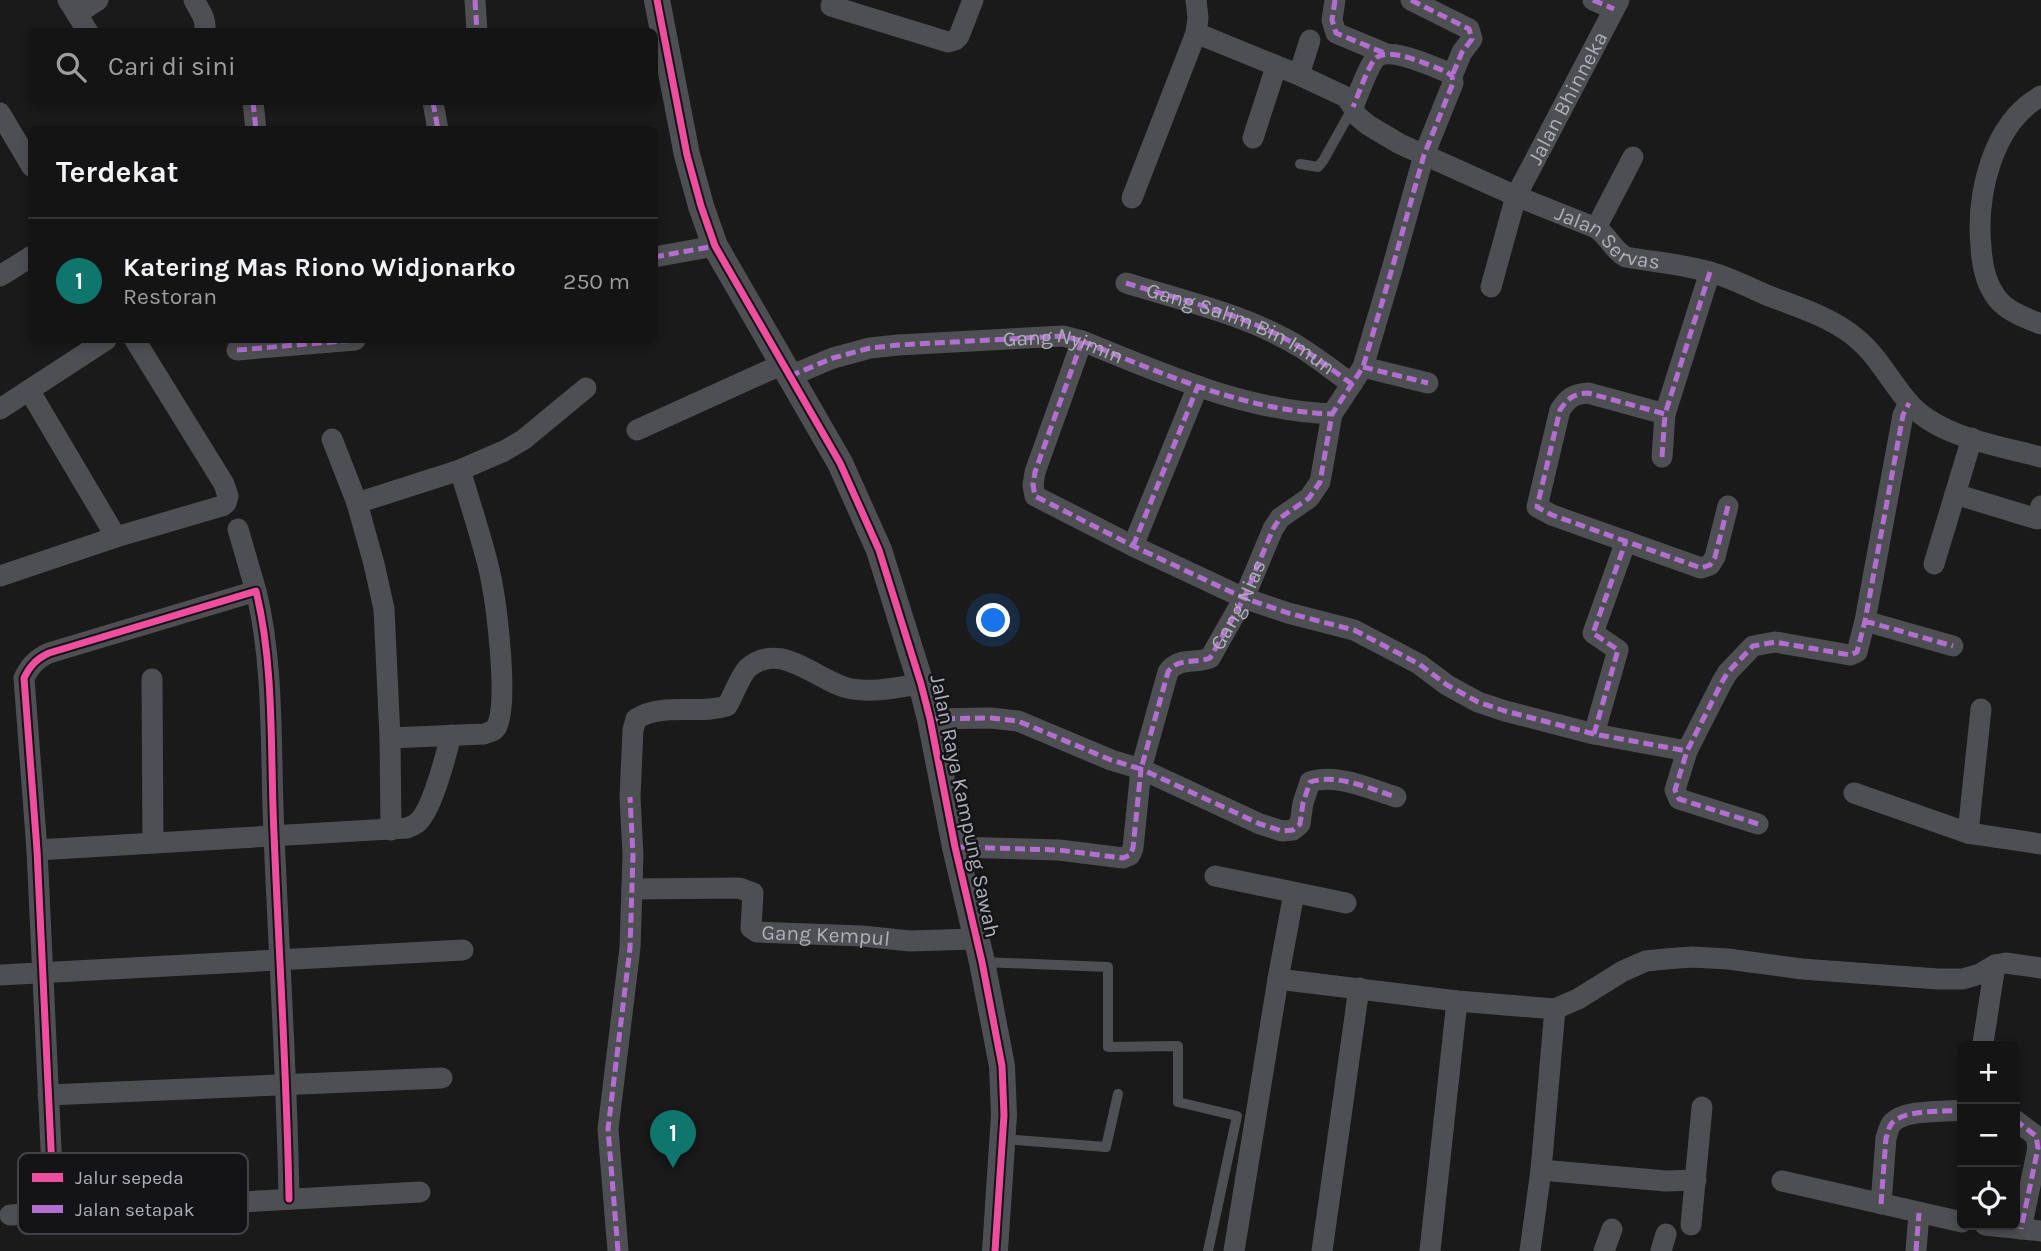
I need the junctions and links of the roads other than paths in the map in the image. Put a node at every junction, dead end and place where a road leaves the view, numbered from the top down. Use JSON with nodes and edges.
{"nodes":[{"id":1,"x":98,"y":0,"type":"edge"},
{"id":2,"x":194,"y":0,"type":"edge"},
{"id":3,"x":475,"y":0,"type":"edge"},
{"id":4,"x":657,"y":0,"type":"edge"},
{"id":5,"x":973,"y":0,"type":"edge"},
{"id":6,"x":1196,"y":0,"type":"edge"},
{"id":7,"x":1335,"y":0,"type":"edge"},
{"id":8,"x":1411,"y":0,"type":"edge"},
{"id":9,"x":1593,"y":0,"type":"edge"},
{"id":10,"x":1616,"y":4,"type":"edge"},
{"id":11,"x":831,"y":6,"type":"dead end"},
{"id":12,"x":78,"y":15,"type":"edge"},
{"id":13,"x":206,"y":28,"type":"edge"},
{"id":14,"x":477,"y":28,"type":"edge"},
{"id":15,"x":658,"y":28,"type":"edge"},
{"id":16,"x":658,"y":31,"type":"edge"},
{"id":17,"x":1196,"y":33,"type":"junction"},
{"id":18,"x":1310,"y":40,"type":"dead end"},
{"id":19,"x":1384,"y":53,"type":"junction"},
{"id":20,"x":1276,"y":67,"type":"junction"},
{"id":21,"x":1299,"y":75,"type":"junction"},
{"id":22,"x":1452,"y":76,"type":"junction"},
{"id":23,"x":2041,"y":96,"type":"edge"},
{"id":24,"x":253,"y":105,"type":"edge"},
{"id":25,"x":434,"y":105,"type":"edge"},
{"id":26,"x":1353,"y":107,"type":"junction"},
{"id":27,"x":0,"y":113,"type":"edge"},
{"id":28,"x":256,"y":126,"type":"edge"},
{"id":29,"x":437,"y":126,"type":"edge"},
{"id":30,"x":1253,"y":138,"type":"dead end"},
{"id":31,"x":7,"y":140,"type":"edge"},
{"id":32,"x":1424,"y":155,"type":"junction"},
{"id":33,"x":1633,"y":157,"type":"dead end"},
{"id":34,"x":28,"y":163,"type":"edge"},
{"id":35,"x":1300,"y":164,"type":"dead end"},
{"id":36,"x":1516,"y":196,"type":"junction"},
{"id":37,"x":1132,"y":198,"type":"dead end"},
{"id":38,"x":1596,"y":228,"type":"junction"},
{"id":39,"x":715,"y":246,"type":"junction"},
{"id":40,"x":658,"y":256,"type":"edge"},
{"id":41,"x":28,"y":258,"type":"edge"},
{"id":42,"x":1710,"y":272,"type":"junction"},
{"id":43,"x":0,"y":276,"type":"edge"},
{"id":44,"x":1126,"y":283,"type":"dead end"},
{"id":45,"x":1491,"y":287,"type":"dead end"},
{"id":46,"x":2041,"y":324,"type":"edge"},
{"id":47,"x":1082,"y":341,"type":"junction"},
{"id":48,"x":101,"y":343,"type":"edge"},
{"id":49,"x":137,"y":343,"type":"edge"},
{"id":50,"x":320,"y":343,"type":"edge"},
{"id":51,"x":237,"y":350,"type":"dead end"},
{"id":52,"x":786,"y":370,"type":"junction"},
{"id":53,"x":1357,"y":375,"type":"junction"},
{"id":54,"x":1428,"y":383,"type":"dead end"},
{"id":55,"x":1198,"y":386,"type":"junction"},
{"id":56,"x":586,"y":388,"type":"dead end"},
{"id":57,"x":29,"y":390,"type":"junction"},
{"id":58,"x":1909,"y":403,"type":"junction"},
{"id":59,"x":0,"y":409,"type":"edge"},
{"id":60,"x":1332,"y":414,"type":"junction"},
{"id":61,"x":1665,"y":414,"type":"junction"},
{"id":62,"x":637,"y":430,"type":"dead end"},
{"id":63,"x":1972,"y":438,"type":"junction"},
{"id":64,"x":332,"y":439,"type":"dead end"},
{"id":65,"x":1662,"y":457,"type":"dead end"},
{"id":66,"x":2041,"y":457,"type":"edge"},
{"id":67,"x":460,"y":470,"type":"junction"},
{"id":68,"x":1955,"y":494,"type":"junction"},
{"id":69,"x":357,"y":503,"type":"junction"},
{"id":70,"x":1728,"y":506,"type":"dead end"},
{"id":71,"x":2041,"y":506,"type":"edge"},
{"id":72,"x":238,"y":529,"type":"dead end"},
{"id":73,"x":116,"y":537,"type":"junction"},
{"id":74,"x":1626,"y":541,"type":"junction"},
{"id":75,"x":1133,"y":546,"type":"junction"},
{"id":76,"x":1934,"y":564,"type":"dead end"},
{"id":77,"x":0,"y":576,"type":"edge"},
{"id":78,"x":256,"y":591,"type":"junction"},
{"id":79,"x":1244,"y":598,"type":"junction"},
{"id":80,"x":1865,"y":621,"type":"junction"},
{"id":81,"x":1953,"y":646,"type":"dead end"},
{"id":82,"x":152,"y":679,"type":"dead end"},
{"id":83,"x":922,"y":684,"type":"junction"},
{"id":84,"x":1981,"y":709,"type":"dead end"},
{"id":85,"x":930,"y":719,"type":"junction"},
{"id":86,"x":1594,"y":734,"type":"junction"},
{"id":87,"x":452,"y":735,"type":"junction"},
{"id":88,"x":390,"y":738,"type":"junction"},
{"id":89,"x":1687,"y":751,"type":"junction"},
{"id":90,"x":1141,"y":769,"type":"junction"},
{"id":91,"x":1854,"y":793,"type":"dead end"},
{"id":92,"x":1396,"y":797,"type":"dead end"},
{"id":93,"x":1758,"y":824,"type":"dead end"},
{"id":94,"x":391,"y":830,"type":"junction"},
{"id":95,"x":1968,"y":833,"type":"junction"},
{"id":96,"x":274,"y":837,"type":"junction"},
{"id":97,"x":153,"y":843,"type":"junction"},
{"id":98,"x":2041,"y":844,"type":"edge"},
{"id":99,"x":955,"y":847,"type":"junction"},
{"id":100,"x":37,"y":850,"type":"junction"},
{"id":101,"x":1215,"y":876,"type":"dead end"},
{"id":102,"x":632,"y":889,"type":"junction"},
{"id":103,"x":1294,"y":894,"type":"junction"},
{"id":104,"x":1346,"y":903,"type":"dead end"},
{"id":105,"x":463,"y":950,"type":"dead end"},
{"id":106,"x":978,"y":951,"type":"junction"},
{"id":107,"x":281,"y":959,"type":"junction"},
{"id":108,"x":1995,"y":965,"type":"junction"},
{"id":109,"x":2041,"y":968,"type":"edge"},
{"id":110,"x":44,"y":973,"type":"junction"},
{"id":111,"x":0,"y":975,"type":"edge"},
{"id":112,"x":1278,"y":979,"type":"junction"},
{"id":113,"x":1359,"y":988,"type":"junction"},
{"id":114,"x":1457,"y":1001,"type":"junction"},
{"id":115,"x":1555,"y":1009,"type":"junction"},
{"id":116,"x":1983,"y":1041,"type":"edge"},
{"id":117,"x":442,"y":1078,"type":"dead end"},
{"id":118,"x":287,"y":1084,"type":"junction"},
{"id":119,"x":1118,"y":1094,"type":"dead end"},
{"id":120,"x":48,"y":1095,"type":"junction"},
{"id":121,"x":1702,"y":1107,"type":"dead end"},
{"id":122,"x":1957,"y":1110,"type":"edge"},
{"id":123,"x":2020,"y":1124,"type":"edge"},
{"id":124,"x":1002,"y":1139,"type":"junction"},
{"id":125,"x":51,"y":1153,"type":"edge"},
{"id":126,"x":1541,"y":1170,"type":"junction"},
{"id":127,"x":1696,"y":1180,"type":"junction"},
{"id":128,"x":1782,"y":1181,"type":"dead end"},
{"id":129,"x":420,"y":1192,"type":"dead end"},
{"id":130,"x":289,"y":1199,"type":"junction"},
{"id":131,"x":248,"y":1201,"type":"edge"},
{"id":132,"x":1881,"y":1204,"type":"junction"},
{"id":133,"x":1919,"y":1213,"type":"junction"},
{"id":134,"x":18,"y":1214,"type":"edge"},
{"id":135,"x":10,"y":1215,"type":"dead end"},
{"id":136,"x":1957,"y":1221,"type":"edge"},
{"id":137,"x":1691,"y":1225,"type":"dead end"},
{"id":138,"x":1612,"y":1229,"type":"dead end"},
{"id":139,"x":2031,"y":1230,"type":"edge"},
{"id":140,"x":618,"y":1251,"type":"edge"},
{"id":141,"x":995,"y":1251,"type":"edge"},
{"id":142,"x":1208,"y":1251,"type":"edge"},
{"id":143,"x":1234,"y":1251,"type":"edge"},
{"id":144,"x":1322,"y":1251,"type":"edge"},
{"id":145,"x":1430,"y":1251,"type":"edge"},
{"id":146,"x":1530,"y":1251,"type":"edge"},
{"id":147,"x":1604,"y":1251,"type":"edge"},
{"id":148,"x":1916,"y":1251,"type":"edge"}],
"edges":[{"from":1,"to":12,"type":"street"},
{"from":2,"to":13,"type":"street"},
{"from":3,"to":14,"type":"street"},
{"from":4,"to":15,"type":"street","name":"Jalan Raya Kampung Sawah"},
{"from":5,"to":11,"type":"street"},
{"from":6,"to":17,"type":"street"},
{"from":7,"to":19,"type":"street"},
{"from":8,"to":22,"type":"street"},
{"from":9,"to":10,"type":"street"},
{"from":10,"to":36,"type":"street","name":"Jalan Bhinneka"},
{"from":16,"to":39,"type":"street","name":"Jalan Raya Kampung Sawah"},
{"from":17,"to":20,"type":"street","name":"Jalan Servas"},
{"from":17,"to":37,"type":"street"},
{"from":18,"to":21,"type":"street"},
{"from":19,"to":22,"type":"street"},
{"from":19,"to":26,"type":"street"},
{"from":20,"to":21,"type":"street","name":"Jalan Servas"},
{"from":20,"to":30,"type":"street"},
{"from":21,"to":26,"type":"street","name":"Jalan Servas"},
{"from":22,"to":32,"type":"street"},
{"from":23,"to":46,"type":"street"},
{"from":24,"to":28,"type":"street"},
{"from":25,"to":29,"type":"street"},
{"from":26,"to":32,"type":"street","name":"Jalan Servas"},
{"from":26,"to":35,"type":"lane"},
{"from":27,"to":31,"type":"street"},
{"from":31,"to":34,"type":"street"},
{"from":32,"to":36,"type":"street","name":"Jalan Servas"},
{"from":32,"to":53,"type":"street"},
{"from":33,"to":38,"type":"street"},
{"from":36,"to":38,"type":"street","name":"Jalan Servas"},
{"from":36,"to":45,"type":"street","name":"Jalan Bhinneka"},
{"from":38,"to":42,"type":"street","name":"Jalan Servas"},
{"from":39,"to":40,"type":"street"},
{"from":39,"to":52,"type":"street","name":"Jalan Raya Kampung Sawah"},
{"from":41,"to":43,"type":"street"},
{"from":42,"to":58,"type":"street","name":"Jalan Servas"},
{"from":42,"to":61,"type":"street"},
{"from":44,"to":53,"type":"street","name":"Gang Salim Bin Imun"},
{"from":47,"to":52,"type":"street","name":"Gang Nyimin"},
{"from":47,"to":55,"type":"street","name":"Gang Nyimin"},
{"from":47,"to":75,"type":"street"},
{"from":48,"to":57,"type":"street"},
{"from":49,"to":73,"type":"street"},
{"from":50,"to":51,"type":"street"},
{"from":52,"to":62,"type":"street","name":"Gang Nyimin"},
{"from":52,"to":83,"type":"street","name":"Jalan Raya Kampung Sawah"},
{"from":53,"to":54,"type":"street"},
{"from":53,"to":60,"type":"street"},
{"from":55,"to":60,"type":"street","name":"Gang Nyimin"},
{"from":55,"to":75,"type":"street"},
{"from":56,"to":67,"type":"street"},
{"from":57,"to":59,"type":"street"},
{"from":57,"to":73,"type":"street"},
{"from":58,"to":63,"type":"street","name":"Jalan Servas"},
{"from":58,"to":80,"type":"street"},
{"from":60,"to":79,"type":"street","name":"Gang Nias"},
{"from":61,"to":65,"type":"street"},
{"from":61,"to":74,"type":"street"},
{"from":63,"to":66,"type":"street","name":"Jalan Servas"},
{"from":63,"to":68,"type":"street"},
{"from":64,"to":69,"type":"street"},
{"from":67,"to":69,"type":"street"},
{"from":67,"to":87,"type":"street"},
{"from":68,"to":71,"type":"street"},
{"from":68,"to":76,"type":"street"},
{"from":69,"to":88,"type":"street"},
{"from":70,"to":74,"type":"street"},
{"from":72,"to":78,"type":"street"},
{"from":73,"to":77,"type":"street"},
{"from":74,"to":86,"type":"street"},
{"from":75,"to":79,"type":"street"},
{"from":78,"to":96,"type":"street"},
{"from":78,"to":100,"type":"street"},
{"from":79,"to":86,"type":"street"},
{"from":79,"to":90,"type":"street","name":"Gang Nias"},
{"from":80,"to":81,"type":"street"},
{"from":80,"to":89,"type":"street"},
{"from":82,"to":97,"type":"street"},
{"from":83,"to":85,"type":"street","name":"Jalan Raya Kampung Sawah"},
{"from":83,"to":102,"type":"street"},
{"from":84,"to":95,"type":"street"},
{"from":85,"to":90,"type":"street"},
{"from":85,"to":99,"type":"street","name":"Jalan Raya Kampung Sawah"},
{"from":86,"to":89,"type":"street"},
{"from":87,"to":88,"type":"street"},
{"from":87,"to":94,"type":"street"},
{"from":88,"to":94,"type":"street"},
{"from":89,"to":93,"type":"street"},
{"from":90,"to":92,"type":"street"},
{"from":90,"to":99,"type":"street"},
{"from":91,"to":95,"type":"street"},
{"from":94,"to":96,"type":"street"},
{"from":95,"to":98,"type":"street"},
{"from":96,"to":97,"type":"street"},
{"from":96,"to":107,"type":"street"},
{"from":97,"to":100,"type":"street"},
{"from":99,"to":106,"type":"street","name":"Jalan Raya Kampung Sawah"},
{"from":100,"to":110,"type":"street"},
{"from":101,"to":103,"type":"street"},
{"from":102,"to":106,"type":"street","name":"Gang Kempul"},
{"from":102,"to":140,"type":"street"},
{"from":103,"to":104,"type":"street"},
{"from":103,"to":112,"type":"street"},
{"from":105,"to":107,"type":"street"},
{"from":106,"to":124,"type":"street","name":"Jalan Raya Kampung Sawah"},
{"from":106,"to":142,"type":"lane"},
{"from":107,"to":110,"type":"street"},
{"from":107,"to":118,"type":"street"},
{"from":108,"to":109,"type":"street"},
{"from":108,"to":115,"type":"street"},
{"from":108,"to":116,"type":"street"},
{"from":110,"to":111,"type":"street"},
{"from":110,"to":120,"type":"street"},
{"from":112,"to":113,"type":"street"},
{"from":112,"to":143,"type":"street"},
{"from":113,"to":114,"type":"street"},
{"from":113,"to":144,"type":"street"},
{"from":114,"to":115,"type":"street"},
{"from":114,"to":145,"type":"street"},
{"from":115,"to":126,"type":"street"},
{"from":117,"to":118,"type":"street"},
{"from":118,"to":120,"type":"street"},
{"from":118,"to":130,"type":"street"},
{"from":119,"to":124,"type":"lane"},
{"from":120,"to":125,"type":"street"},
{"from":121,"to":127,"type":"street"},
{"from":122,"to":132,"type":"street"},
{"from":123,"to":139,"type":"street"},
{"from":124,"to":141,"type":"street","name":"Jalan Raya Kampung Sawah"},
{"from":126,"to":127,"type":"street"},
{"from":126,"to":146,"type":"street"},
{"from":127,"to":137,"type":"street"},
{"from":128,"to":132,"type":"street"},
{"from":129,"to":130,"type":"street"},
{"from":130,"to":131,"type":"street"},
{"from":132,"to":133,"type":"street"},
{"from":133,"to":136,"type":"street"},
{"from":133,"to":148,"type":"street"},
{"from":134,"to":135,"type":"street"},
{"from":138,"to":147,"type":"street"}]}
